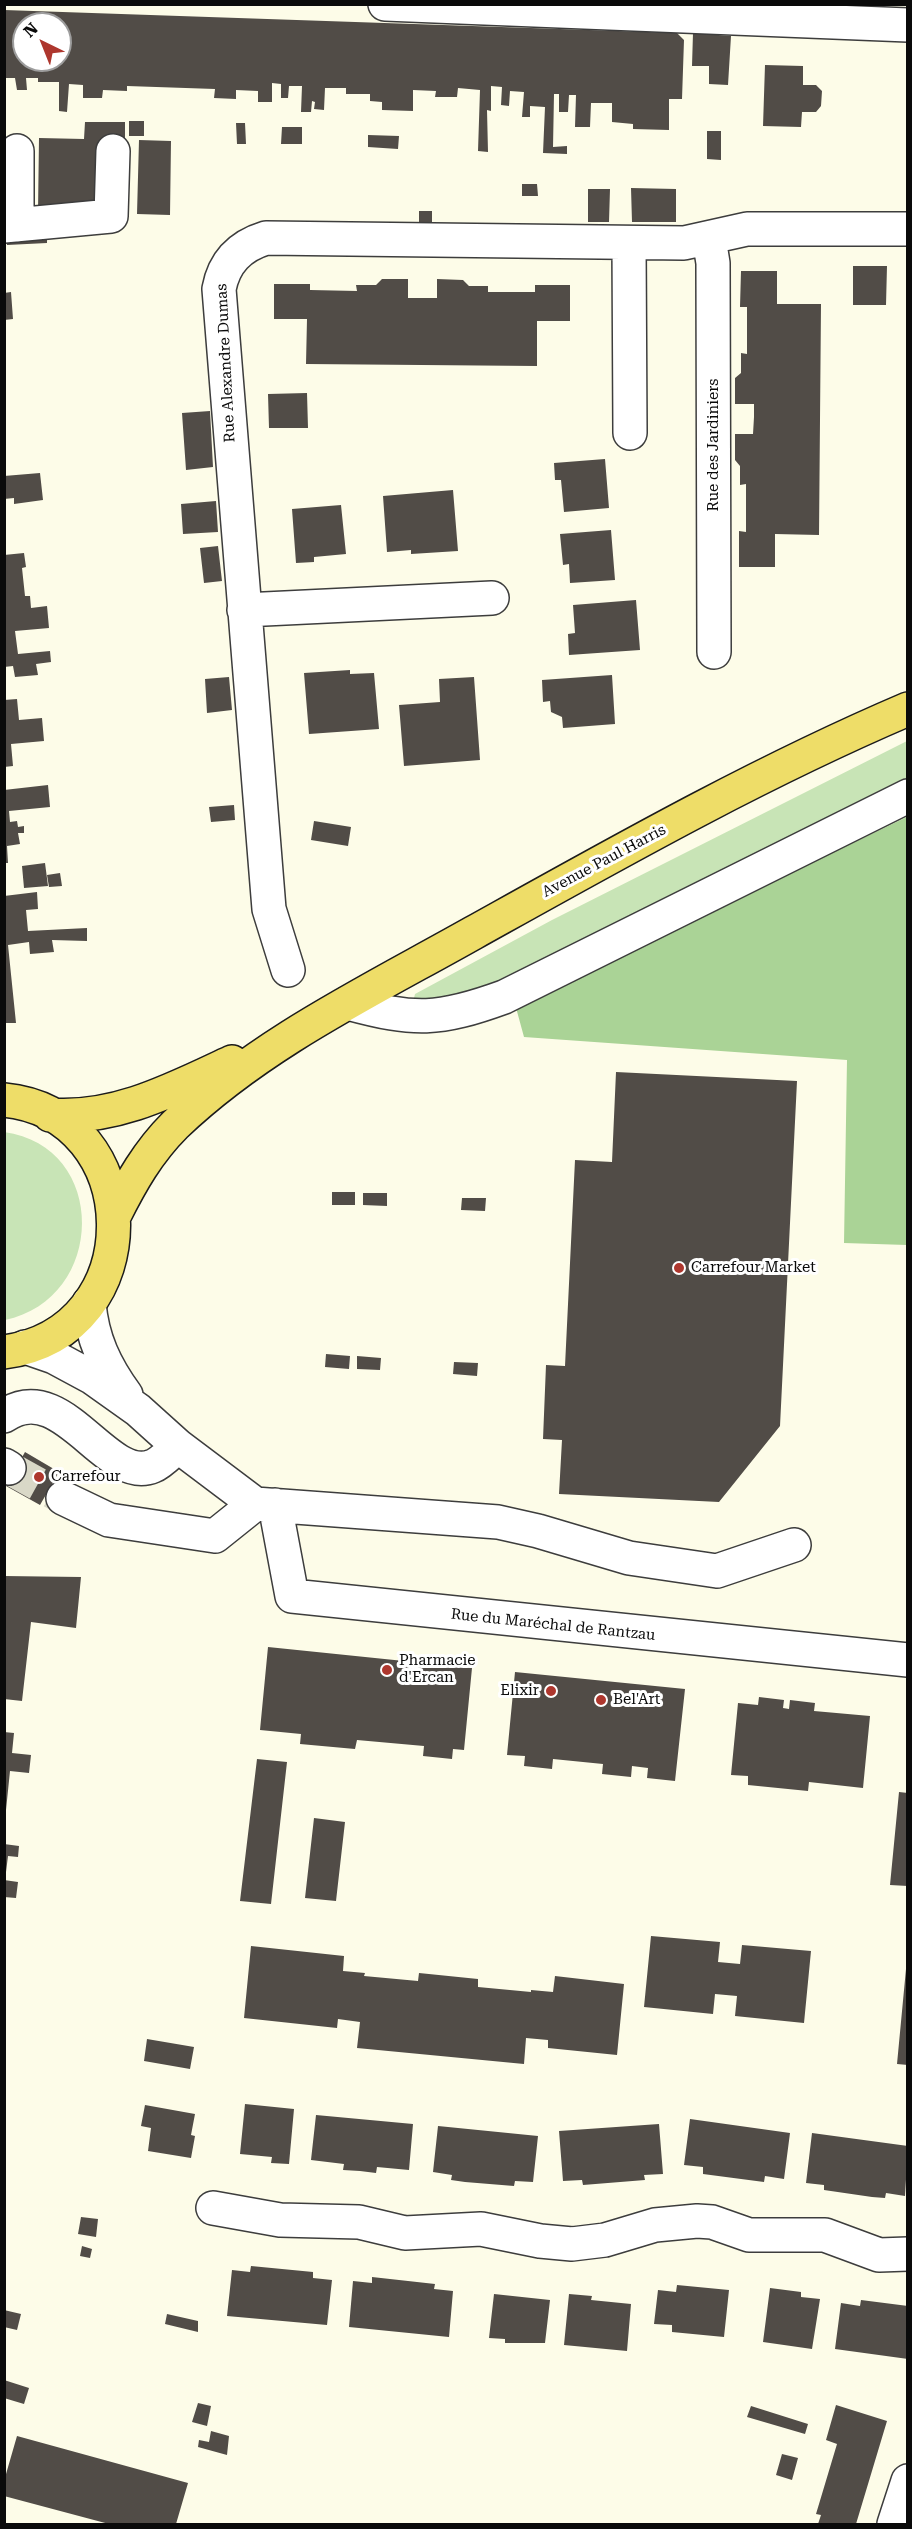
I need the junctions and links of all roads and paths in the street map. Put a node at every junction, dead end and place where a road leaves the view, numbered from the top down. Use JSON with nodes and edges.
{"nodes":[{"id":1,"x":385,"y":4,"type":"edge"},
{"id":2,"x":713,"y":10,"type":"edge"},
{"id":3,"x":908,"y":25,"type":"edge"},
{"id":4,"x":17,"y":151,"type":"dead end"},
{"id":5,"x":113,"y":152,"type":"dead end"},
{"id":6,"x":11,"y":226,"type":"edge"},
{"id":7,"x":908,"y":230,"type":"edge"},
{"id":8,"x":709,"y":238,"type":"junction"},
{"id":9,"x":629,"y":243,"type":"junction"},
{"id":10,"x":630,"y":433,"type":"dead end"},
{"id":11,"x":492,"y":598,"type":"dead end"},
{"id":12,"x":244,"y":610,"type":"junction"},
{"id":13,"x":714,"y":652,"type":"dead end"},
{"id":14,"x":905,"y":707,"type":"edge"},
{"id":15,"x":908,"y":796,"type":"edge"},
{"id":16,"x":288,"y":970,"type":"dead end"},
{"id":17,"x":348,"y":1003,"type":"junction"},
{"id":18,"x":306,"y":1026,"type":"junction"},
{"id":19,"x":4,"y":1100,"type":"edge"},
{"id":20,"x":51,"y":1115,"type":"junction"},
{"id":21,"x":114,"y":1216,"type":"junction"},
{"id":22,"x":89,"y":1303,"type":"junction"},
{"id":23,"x":15,"y":1349,"type":"edge"},
{"id":24,"x":138,"y":1410,"type":"junction"},
{"id":25,"x":4,"y":1416,"type":"edge"},
{"id":26,"x":178,"y":1446,"type":"junction"},
{"id":27,"x":63,"y":1498,"type":"tunnel mouth"},
{"id":28,"x":265,"y":1504,"type":"junction"},
{"id":29,"x":794,"y":1545,"type":"dead end"},
{"id":30,"x":908,"y":1660,"type":"edge"},
{"id":31,"x":213,"y":2208,"type":"dead end"},
{"id":32,"x":908,"y":2254,"type":"edge"},
{"id":33,"x":908,"y":2481,"type":"edge"},
{"id":34,"x":894,"y":2524,"type":"edge"}],
"edges":[{"from":1,"to":2,"type":"street"},
{"from":2,"to":3,"type":"street"},
{"from":4,"to":6,"type":"street"},
{"from":5,"to":6,"type":"street"},
{"from":7,"to":8,"type":"street","name":"Rue Alexandre Dumas"},
{"from":8,"to":9,"type":"street","name":"Rue Alexandre Dumas"},
{"from":8,"to":13,"type":"street","name":"Rue des Jardiniers"},
{"from":9,"to":10,"type":"street"},
{"from":9,"to":12,"type":"street","name":"Rue Alexandre Dumas"},
{"from":11,"to":12,"type":"street"},
{"from":12,"to":16,"type":"street","name":"Rue Alexandre Dumas"},
{"from":14,"to":17,"type":"main road","name":"Avenue Paul Harris"},
{"from":15,"to":17,"type":"street"},
{"from":17,"to":18,"type":"main road","name":"Avenue Paul Harris"},
{"from":18,"to":20,"type":"main road","name":"Avenue Paul Harris"},
{"from":18,"to":21,"type":"main road","name":"Avenue Paul Harris"},
{"from":19,"to":20,"type":"main road"},
{"from":20,"to":21,"type":"main road"},
{"from":21,"to":22,"type":"main road"},
{"from":22,"to":23,"type":"main road"},
{"from":22,"to":24,"type":"street"},
{"from":23,"to":24,"type":"street"},
{"from":24,"to":26,"type":"street"},
{"from":25,"to":26,"type":"street"},
{"from":26,"to":28,"type":"street"},
{"from":27,"to":28,"type":"street"},
{"from":28,"to":29,"type":"street"},
{"from":28,"to":30,"type":"street","name":"Rue du Maréchal de Rantzau"},
{"from":31,"to":32,"type":"street"},
{"from":33,"to":34,"type":"street"}]}
